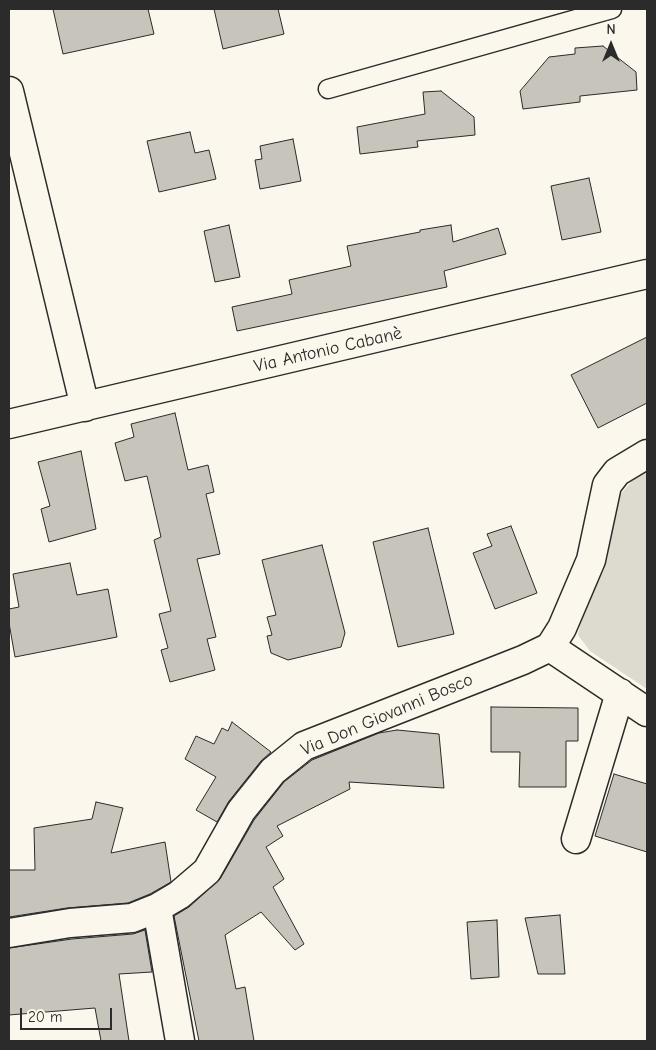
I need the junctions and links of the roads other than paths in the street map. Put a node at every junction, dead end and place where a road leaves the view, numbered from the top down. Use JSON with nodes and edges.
{"nodes":[{"id":1,"x":612,"y":9,"type":"edge"},
{"id":2,"x":328,"y":89,"type":"dead end"},
{"id":3,"x":9,"y":91,"type":"edge"},
{"id":4,"x":647,"y":274,"type":"edge"},
{"id":5,"x":85,"y":407,"type":"junction"},
{"id":6,"x":9,"y":424,"type":"edge"},
{"id":7,"x":647,"y":454,"type":"edge"},
{"id":8,"x":550,"y":647,"type":"junction"},
{"id":9,"x":620,"y":693,"type":"junction"},
{"id":10,"x":647,"y":712,"type":"edge"},
{"id":11,"x":576,"y":839,"type":"dead end"},
{"id":12,"x":157,"y":908,"type":"junction"},
{"id":13,"x":9,"y":933,"type":"edge"},
{"id":14,"x":180,"y":1041,"type":"edge"}],
"edges":[{"from":1,"to":2,"type":"lane"},
{"from":3,"to":5,"type":"street"},
{"from":4,"to":5,"type":"street","name":"Via Antonio Cabanè"},
{"from":5,"to":6,"type":"street","name":"Via Antonio Cabanè"},
{"from":7,"to":8,"type":"street"},
{"from":8,"to":9,"type":"street"},
{"from":8,"to":12,"type":"street","name":"Via Don Giovanni Bosco"},
{"from":9,"to":10,"type":"street"},
{"from":9,"to":11,"type":"street"},
{"from":12,"to":13,"type":"street","name":"Via Don Giovanni Bosco"},
{"from":12,"to":14,"type":"street"}]}
